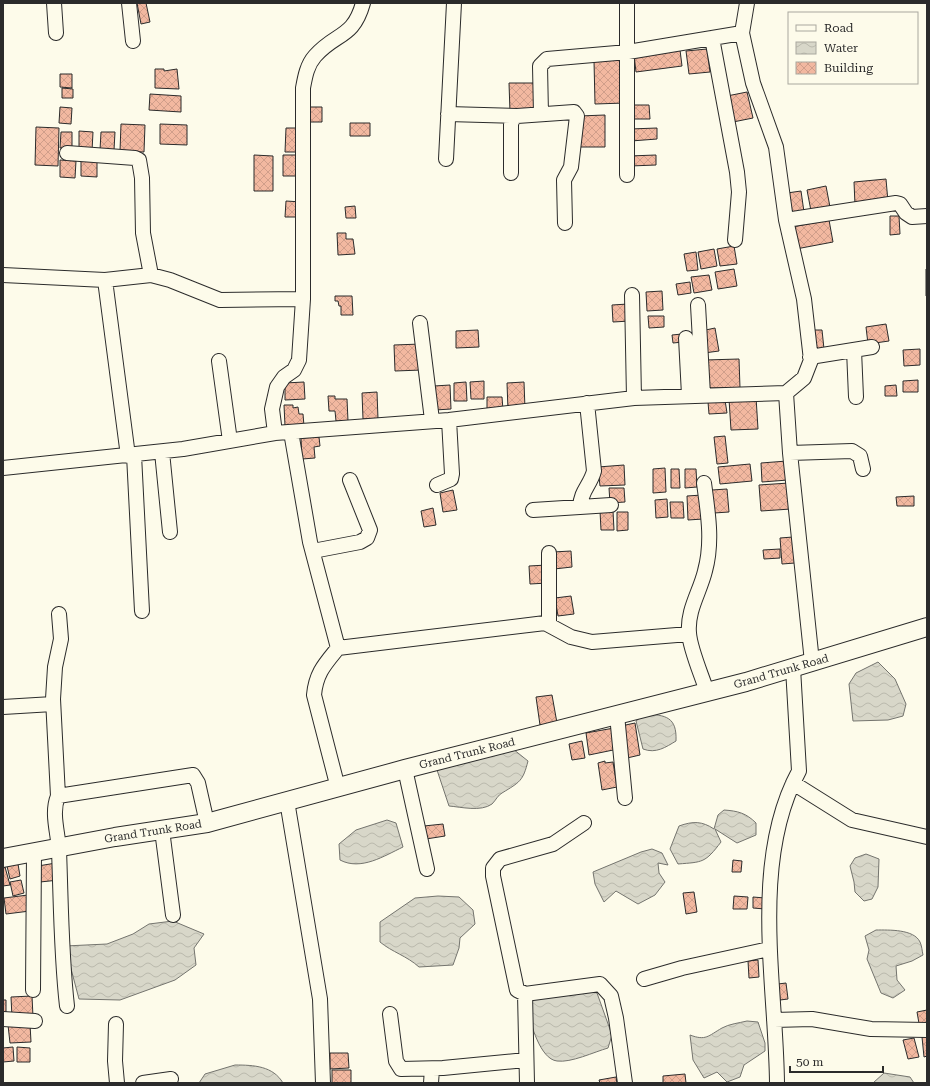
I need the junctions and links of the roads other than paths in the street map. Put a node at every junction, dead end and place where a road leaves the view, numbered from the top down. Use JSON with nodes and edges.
{"nodes":[{"id":1,"x":54,"y":3,"type":"edge"},
{"id":2,"x":129,"y":3,"type":"edge"},
{"id":3,"x":363,"y":3,"type":"edge"},
{"id":4,"x":454,"y":3,"type":"edge"},
{"id":5,"x":627,"y":3,"type":"edge"},
{"id":6,"x":747,"y":3,"type":"edge"},
{"id":7,"x":56,"y":33,"type":"dead end"},
{"id":8,"x":742,"y":33,"type":"junction"},
{"id":9,"x":712,"y":38,"type":"junction"},
{"id":10,"x":133,"y":41,"type":"dead end"},
{"id":11,"x":628,"y":52,"type":"junction"},
{"id":12,"x":448,"y":114,"type":"junction"},
{"id":13,"x":541,"y":114,"type":"junction"},
{"id":14,"x":517,"y":116,"type":"junction"},
{"id":15,"x":67,"y":153,"type":"dead end"},
{"id":16,"x":446,"y":158,"type":"dead end"},
{"id":17,"x":511,"y":173,"type":"dead end"},
{"id":18,"x":627,"y":175,"type":"dead end"},
{"id":19,"x":927,"y":216,"type":"edge"},
{"id":20,"x":786,"y":220,"type":"junction"},
{"id":21,"x":564,"y":223,"type":"dead end"},
{"id":22,"x":735,"y":240,"type":"dead end"},
{"id":23,"x":3,"y":275,"type":"edge"},
{"id":24,"x":151,"y":275,"type":"junction"},
{"id":25,"x":105,"y":280,"type":"junction"},
{"id":26,"x":632,"y":295,"type":"dead end"},
{"id":27,"x":303,"y":299,"type":"junction"},
{"id":28,"x":698,"y":305,"type":"dead end"},
{"id":29,"x":420,"y":323,"type":"dead end"},
{"id":30,"x":686,"y":338,"type":"dead end"},
{"id":31,"x":872,"y":348,"type":"dead end"},
{"id":32,"x":854,"y":350,"type":"junction"},
{"id":33,"x":810,"y":357,"type":"junction"},
{"id":34,"x":219,"y":361,"type":"dead end"},
{"id":35,"x":786,"y":393,"type":"junction"},
{"id":36,"x":689,"y":395,"type":"junction"},
{"id":37,"x":703,"y":395,"type":"junction"},
{"id":38,"x":856,"y":397,"type":"dead end"},
{"id":39,"x":634,"y":398,"type":"junction"},
{"id":40,"x":587,"y":403,"type":"junction"},
{"id":41,"x":432,"y":420,"type":"junction"},
{"id":42,"x":449,"y":420,"type":"junction"},
{"id":43,"x":291,"y":432,"type":"junction"},
{"id":44,"x":275,"y":433,"type":"junction"},
{"id":45,"x":230,"y":441,"type":"junction"},
{"id":46,"x":162,"y":452,"type":"junction"},
{"id":47,"x":790,"y":453,"type":"junction"},
{"id":48,"x":131,"y":455,"type":"junction"},
{"id":49,"x":3,"y":468,"type":"edge"},
{"id":50,"x":864,"y":469,"type":"dead end"},
{"id":51,"x":350,"y":480,"type":"dead end"},
{"id":52,"x":704,"y":483,"type":"dead end"},
{"id":53,"x":437,"y":485,"type":"dead end"},
{"id":54,"x":611,"y":506,"type":"dead end"},
{"id":55,"x":580,"y":507,"type":"junction"},
{"id":56,"x":532,"y":510,"type":"dead end"},
{"id":57,"x":170,"y":532,"type":"dead end"},
{"id":58,"x":313,"y":551,"type":"junction"},
{"id":59,"x":549,"y":553,"type":"dead end"},
{"id":60,"x":142,"y":611,"type":"dead end"},
{"id":61,"x":59,"y":614,"type":"dead end"},
{"id":62,"x":549,"y":625,"type":"junction"},
{"id":63,"x":927,"y":627,"type":"edge"},
{"id":64,"x":689,"y":634,"type":"junction"},
{"id":65,"x":338,"y":648,"type":"junction"},
{"id":66,"x":812,"y":662,"type":"junction"},
{"id":67,"x":793,"y":668,"type":"junction"},
{"id":68,"x":707,"y":692,"type":"junction"},
{"id":69,"x":53,"y":704,"type":"junction"},
{"id":70,"x":3,"y":707,"type":"edge"},
{"id":71,"x":617,"y":715,"type":"junction"},
{"id":72,"x":405,"y":769,"type":"junction"},
{"id":73,"x":793,"y":783,"type":"junction"},
{"id":74,"x":338,"y":788,"type":"junction"},
{"id":75,"x":58,"y":796,"type":"junction"},
{"id":76,"x":625,"y":798,"type":"dead end"},
{"id":77,"x":287,"y":801,"type":"junction"},
{"id":78,"x":207,"y":822,"type":"junction"},
{"id":79,"x":584,"y":823,"type":"dead end"},
{"id":80,"x":162,"y":830,"type":"junction"},
{"id":81,"x":927,"y":837,"type":"edge"},
{"id":82,"x":58,"y":847,"type":"junction"},
{"id":83,"x":34,"y":853,"type":"junction"},
{"id":84,"x":3,"y":858,"type":"edge"},
{"id":85,"x":427,"y":869,"type":"dead end"},
{"id":86,"x":173,"y":915,"type":"dead end"},
{"id":87,"x":769,"y":949,"type":"junction"},
{"id":88,"x":644,"y":979,"type":"dead end"},
{"id":89,"x":33,"y":990,"type":"dead end"},
{"id":90,"x":524,"y":994,"type":"junction"},
{"id":91,"x":67,"y":1006,"type":"dead end"},
{"id":92,"x":390,"y":1014,"type":"dead end"},
{"id":93,"x":3,"y":1019,"type":"edge"},
{"id":94,"x":774,"y":1020,"type":"junction"},
{"id":95,"x":35,"y":1021,"type":"dead end"},
{"id":96,"x":116,"y":1024,"type":"dead end"},
{"id":97,"x":927,"y":1030,"type":"edge"},
{"id":98,"x":526,"y":1060,"type":"junction"},
{"id":99,"x":432,"y":1069,"type":"junction"},
{"id":100,"x":171,"y":1079,"type":"dead end"},
{"id":101,"x":117,"y":1083,"type":"edge"},
{"id":102,"x":143,"y":1083,"type":"edge"},
{"id":103,"x":323,"y":1083,"type":"edge"},
{"id":104,"x":431,"y":1083,"type":"edge"},
{"id":105,"x":527,"y":1083,"type":"edge"},
{"id":106,"x":625,"y":1083,"type":"edge"},
{"id":107,"x":777,"y":1083,"type":"edge"}],
"edges":[{"from":1,"to":7,"type":"street"},
{"from":2,"to":10,"type":"street"},
{"from":3,"to":27,"type":"street"},
{"from":4,"to":12,"type":"street"},
{"from":5,"to":11,"type":"street"},
{"from":6,"to":8,"type":"street"},
{"from":8,"to":9,"type":"street"},
{"from":8,"to":20,"type":"street"},
{"from":9,"to":11,"type":"street"},
{"from":9,"to":22,"type":"street"},
{"from":11,"to":13,"type":"street"},
{"from":11,"to":18,"type":"street"},
{"from":12,"to":14,"type":"street"},
{"from":12,"to":16,"type":"street"},
{"from":13,"to":14,"type":"street"},
{"from":13,"to":21,"type":"street"},
{"from":14,"to":17,"type":"street"},
{"from":15,"to":24,"type":"street"},
{"from":19,"to":20,"type":"street"},
{"from":20,"to":33,"type":"street"},
{"from":23,"to":25,"type":"street"},
{"from":24,"to":25,"type":"street"},
{"from":24,"to":27,"type":"street"},
{"from":25,"to":48,"type":"street"},
{"from":26,"to":39,"type":"street"},
{"from":27,"to":44,"type":"street"},
{"from":28,"to":37,"type":"street"},
{"from":29,"to":41,"type":"street"},
{"from":30,"to":36,"type":"street"},
{"from":31,"to":32,"type":"street"},
{"from":32,"to":33,"type":"street"},
{"from":32,"to":38,"type":"street"},
{"from":33,"to":35,"type":"street"},
{"from":34,"to":45,"type":"street"},
{"from":35,"to":37,"type":"street"},
{"from":35,"to":47,"type":"street"},
{"from":36,"to":37,"type":"street"},
{"from":36,"to":39,"type":"street"},
{"from":39,"to":40,"type":"street"},
{"from":40,"to":42,"type":"street"},
{"from":40,"to":55,"type":"street"},
{"from":41,"to":42,"type":"street"},
{"from":41,"to":43,"type":"street"},
{"from":42,"to":53,"type":"street"},
{"from":43,"to":44,"type":"street"},
{"from":43,"to":58,"type":"street"},
{"from":44,"to":45,"type":"street"},
{"from":45,"to":46,"type":"street"},
{"from":46,"to":48,"type":"street"},
{"from":46,"to":57,"type":"street"},
{"from":47,"to":50,"type":"street"},
{"from":47,"to":66,"type":"street"},
{"from":48,"to":49,"type":"street"},
{"from":48,"to":60,"type":"street"},
{"from":51,"to":58,"type":"street"},
{"from":52,"to":64,"type":"street"},
{"from":54,"to":55,"type":"street"},
{"from":55,"to":56,"type":"street"},
{"from":58,"to":65,"type":"street"},
{"from":59,"to":62,"type":"street"},
{"from":61,"to":69,"type":"street"},
{"from":62,"to":64,"type":"street"},
{"from":62,"to":65,"type":"street"},
{"from":63,"to":66,"type":"main road","name":"Grand Trunk Road"},
{"from":64,"to":68,"type":"street"},
{"from":65,"to":74,"type":"street"},
{"from":66,"to":67,"type":"main road","name":"Grand Trunk Road"},
{"from":67,"to":68,"type":"main road","name":"Grand Trunk Road"},
{"from":67,"to":73,"type":"street"},
{"from":68,"to":71,"type":"main road","name":"Grand Trunk Road"},
{"from":69,"to":70,"type":"street"},
{"from":69,"to":75,"type":"street"},
{"from":71,"to":72,"type":"main road","name":"Grand Trunk Road"},
{"from":71,"to":76,"type":"street"},
{"from":72,"to":74,"type":"main road","name":"Grand Trunk Road"},
{"from":72,"to":85,"type":"street"},
{"from":73,"to":81,"type":"street"},
{"from":73,"to":87,"type":"street"},
{"from":74,"to":77,"type":"main road","name":"Grand Trunk Road"},
{"from":75,"to":78,"type":"street"},
{"from":75,"to":82,"type":"street"},
{"from":77,"to":78,"type":"main road","name":"Grand Trunk Road"},
{"from":77,"to":103,"type":"street"},
{"from":78,"to":80,"type":"main road","name":"Grand Trunk Road"},
{"from":79,"to":90,"type":"street"},
{"from":80,"to":82,"type":"main road","name":"Grand Trunk Road"},
{"from":80,"to":86,"type":"street"},
{"from":82,"to":83,"type":"main road","name":"Grand Trunk Road"},
{"from":82,"to":91,"type":"street"},
{"from":83,"to":84,"type":"main road","name":"Grand Trunk Road"},
{"from":83,"to":89,"type":"street"},
{"from":87,"to":88,"type":"street"},
{"from":87,"to":94,"type":"street"},
{"from":90,"to":98,"type":"street"},
{"from":90,"to":106,"type":"street"},
{"from":92,"to":99,"type":"street"},
{"from":93,"to":95,"type":"street"},
{"from":94,"to":97,"type":"street"},
{"from":94,"to":107,"type":"street"},
{"from":96,"to":101,"type":"street"},
{"from":98,"to":99,"type":"street"},
{"from":98,"to":105,"type":"street"},
{"from":99,"to":104,"type":"street"},
{"from":100,"to":102,"type":"street"}]}
